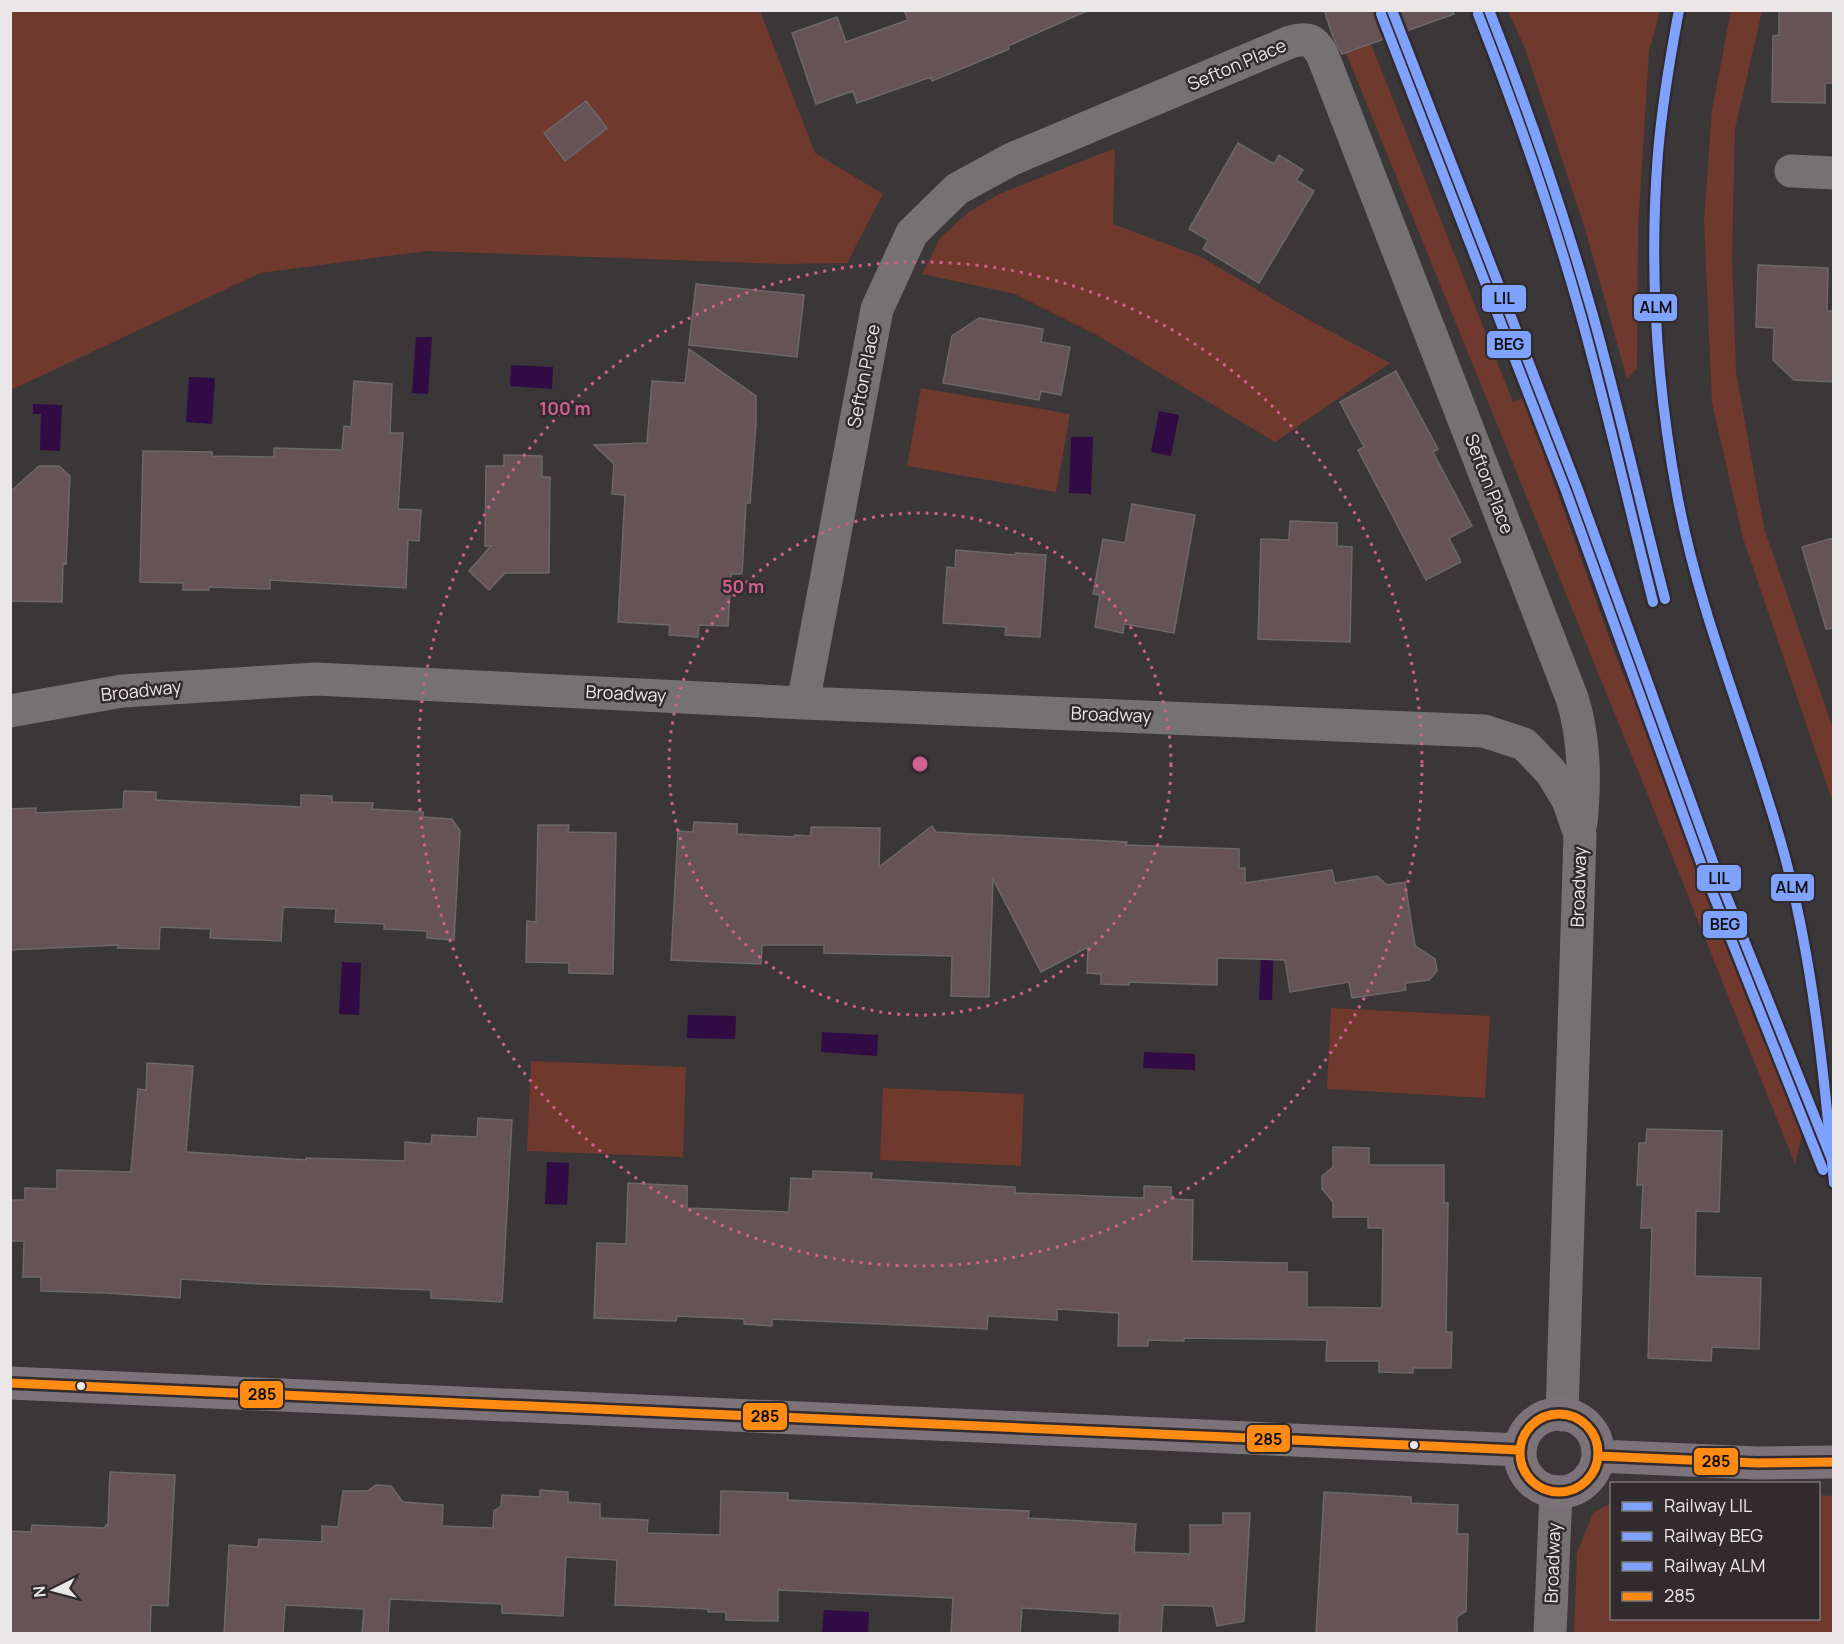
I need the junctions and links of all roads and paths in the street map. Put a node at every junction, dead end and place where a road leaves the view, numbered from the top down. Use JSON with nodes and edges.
{"nodes":[{"id":1,"x":1791,"y":171,"type":"dead end"},
{"id":2,"x":1833,"y":173,"type":"edge"},
{"id":3,"x":803,"y":703,"type":"junction"},
{"id":4,"x":10,"y":711,"type":"edge"},
{"id":5,"x":1580,"y":835,"type":"junction"},
{"id":6,"x":10,"y":1383,"type":"edge"},
{"id":7,"x":1562,"y":1415,"type":"junction"},
{"id":8,"x":1520,"y":1450,"type":"junction"},
{"id":9,"x":1598,"y":1456,"type":"junction"},
{"id":10,"x":1833,"y":1462,"type":"edge"},
{"id":11,"x":1556,"y":1492,"type":"junction"},
{"id":12,"x":1550,"y":1634,"type":"edge"}],
"edges":[{"from":1,"to":2,"type":"street"},
{"from":3,"to":4,"type":"street","name":"Broadway"},
{"from":3,"to":5,"type":"street","name":"Broadway"},
{"from":3,"to":5,"type":"street","name":"Sefton Place"},
{"from":5,"to":7,"type":"street","name":"Broadway"},
{"from":6,"to":8,"type":"main road"},
{"from":7,"to":8,"type":"main road"},
{"from":7,"to":9,"type":"main road"},
{"from":8,"to":11,"type":"main road"},
{"from":9,"to":10,"type":"main road"},
{"from":9,"to":11,"type":"main road"},
{"from":11,"to":12,"type":"street","name":"Broadway"}]}
